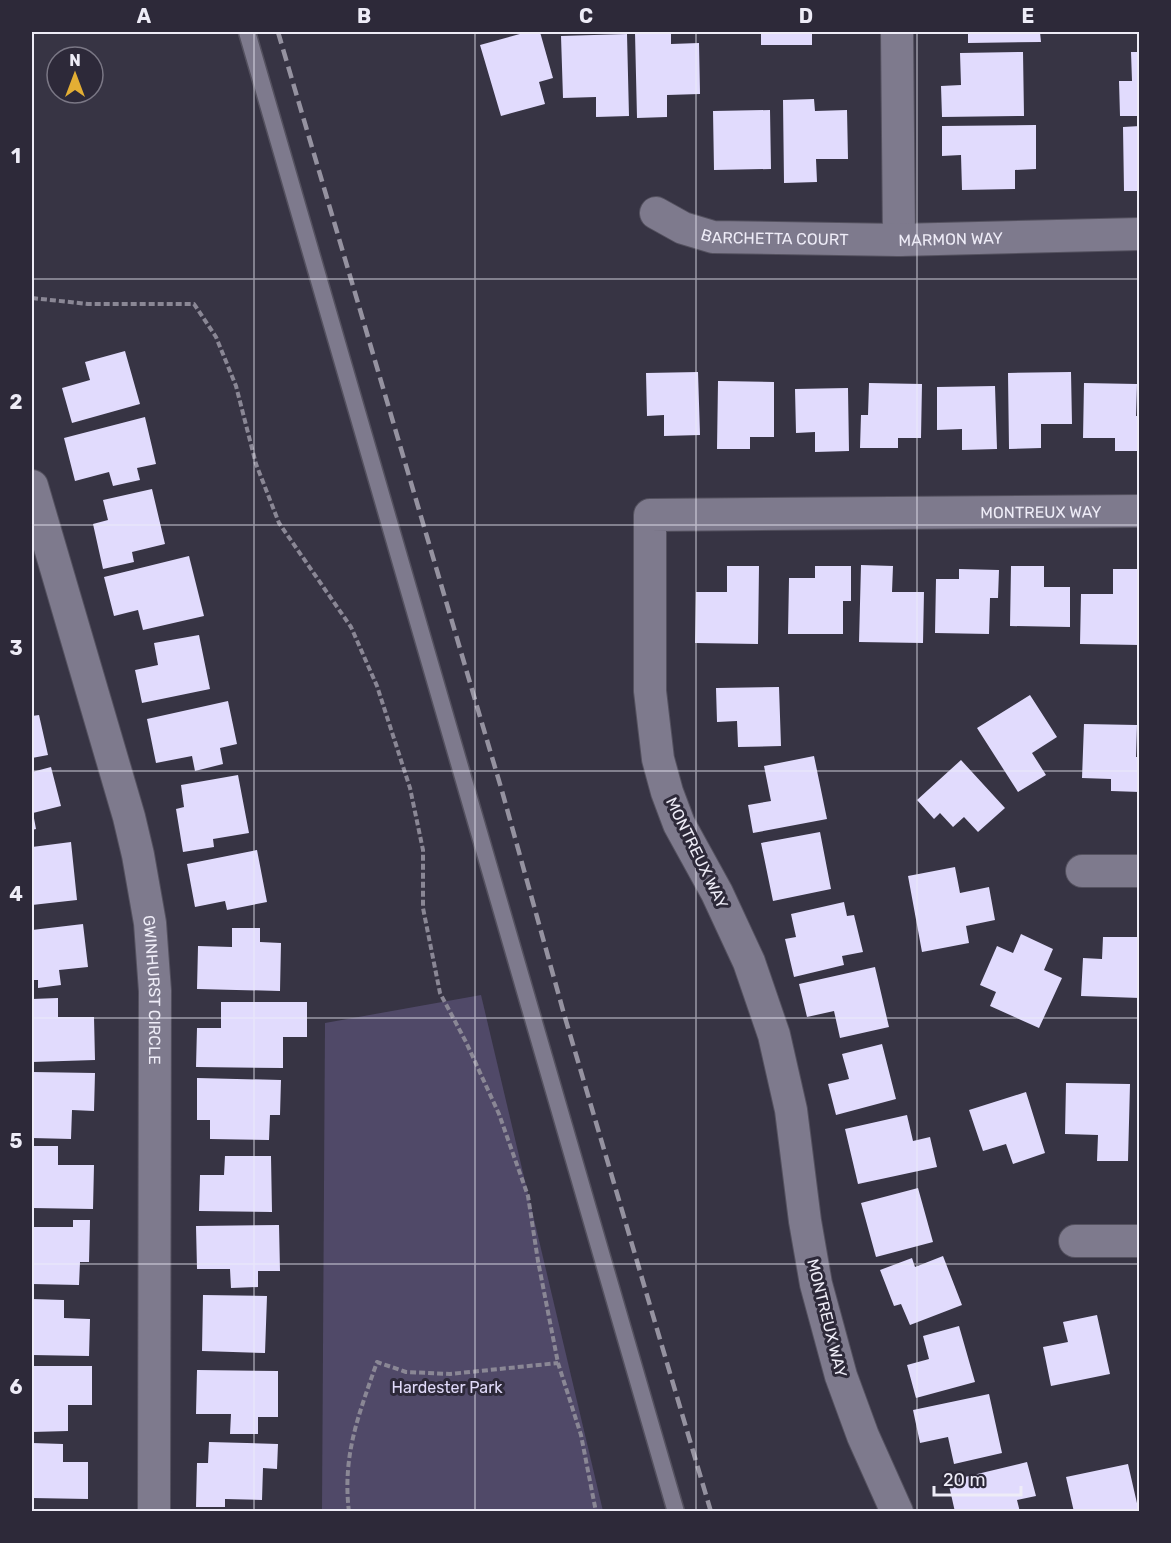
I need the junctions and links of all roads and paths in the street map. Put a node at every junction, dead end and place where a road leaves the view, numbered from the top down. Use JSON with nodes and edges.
{"nodes":[{"id":1,"x":246,"y":32,"type":"edge"},
{"id":2,"x":897,"y":32,"type":"edge"},
{"id":3,"x":656,"y":213,"type":"dead end"},
{"id":4,"x":1140,"y":234,"type":"edge"},
{"id":5,"x":899,"y":240,"type":"junction"},
{"id":6,"x":32,"y":298,"type":"edge"},
{"id":7,"x":32,"y":486,"type":"edge"},
{"id":8,"x":1140,"y":511,"type":"edge"},
{"id":9,"x":1082,"y":871,"type":"dead end"},
{"id":10,"x":1140,"y":871,"type":"edge"},
{"id":11,"x":1074,"y":1241,"type":"dead end"},
{"id":12,"x":1140,"y":1241,"type":"edge"},
{"id":13,"x":558,"y":1363,"type":"junction"},
{"id":14,"x":154,"y":1512,"type":"edge"},
{"id":15,"x":349,"y":1512,"type":"edge"},
{"id":16,"x":596,"y":1512,"type":"edge"},
{"id":17,"x":676,"y":1512,"type":"edge"},
{"id":18,"x":897,"y":1512,"type":"edge"}],
"edges":[{"from":1,"to":17,"type":"lane"},
{"from":2,"to":5,"type":"street","name":"MARMON WAY"},
{"from":3,"to":5,"type":"street","name":"BARCHETTA COURT"},
{"from":4,"to":5,"type":"street","name":"MARMON WAY"},
{"from":6,"to":13,"type":"path"},
{"from":7,"to":14,"type":"street","name":"GWINHURST CIRCLE"},
{"from":8,"to":18,"type":"street","name":"MONTREUX WAY"},
{"from":9,"to":10,"type":"street"},
{"from":11,"to":12,"type":"street"},
{"from":13,"to":15,"type":"path"},
{"from":13,"to":16,"type":"path"}]}
